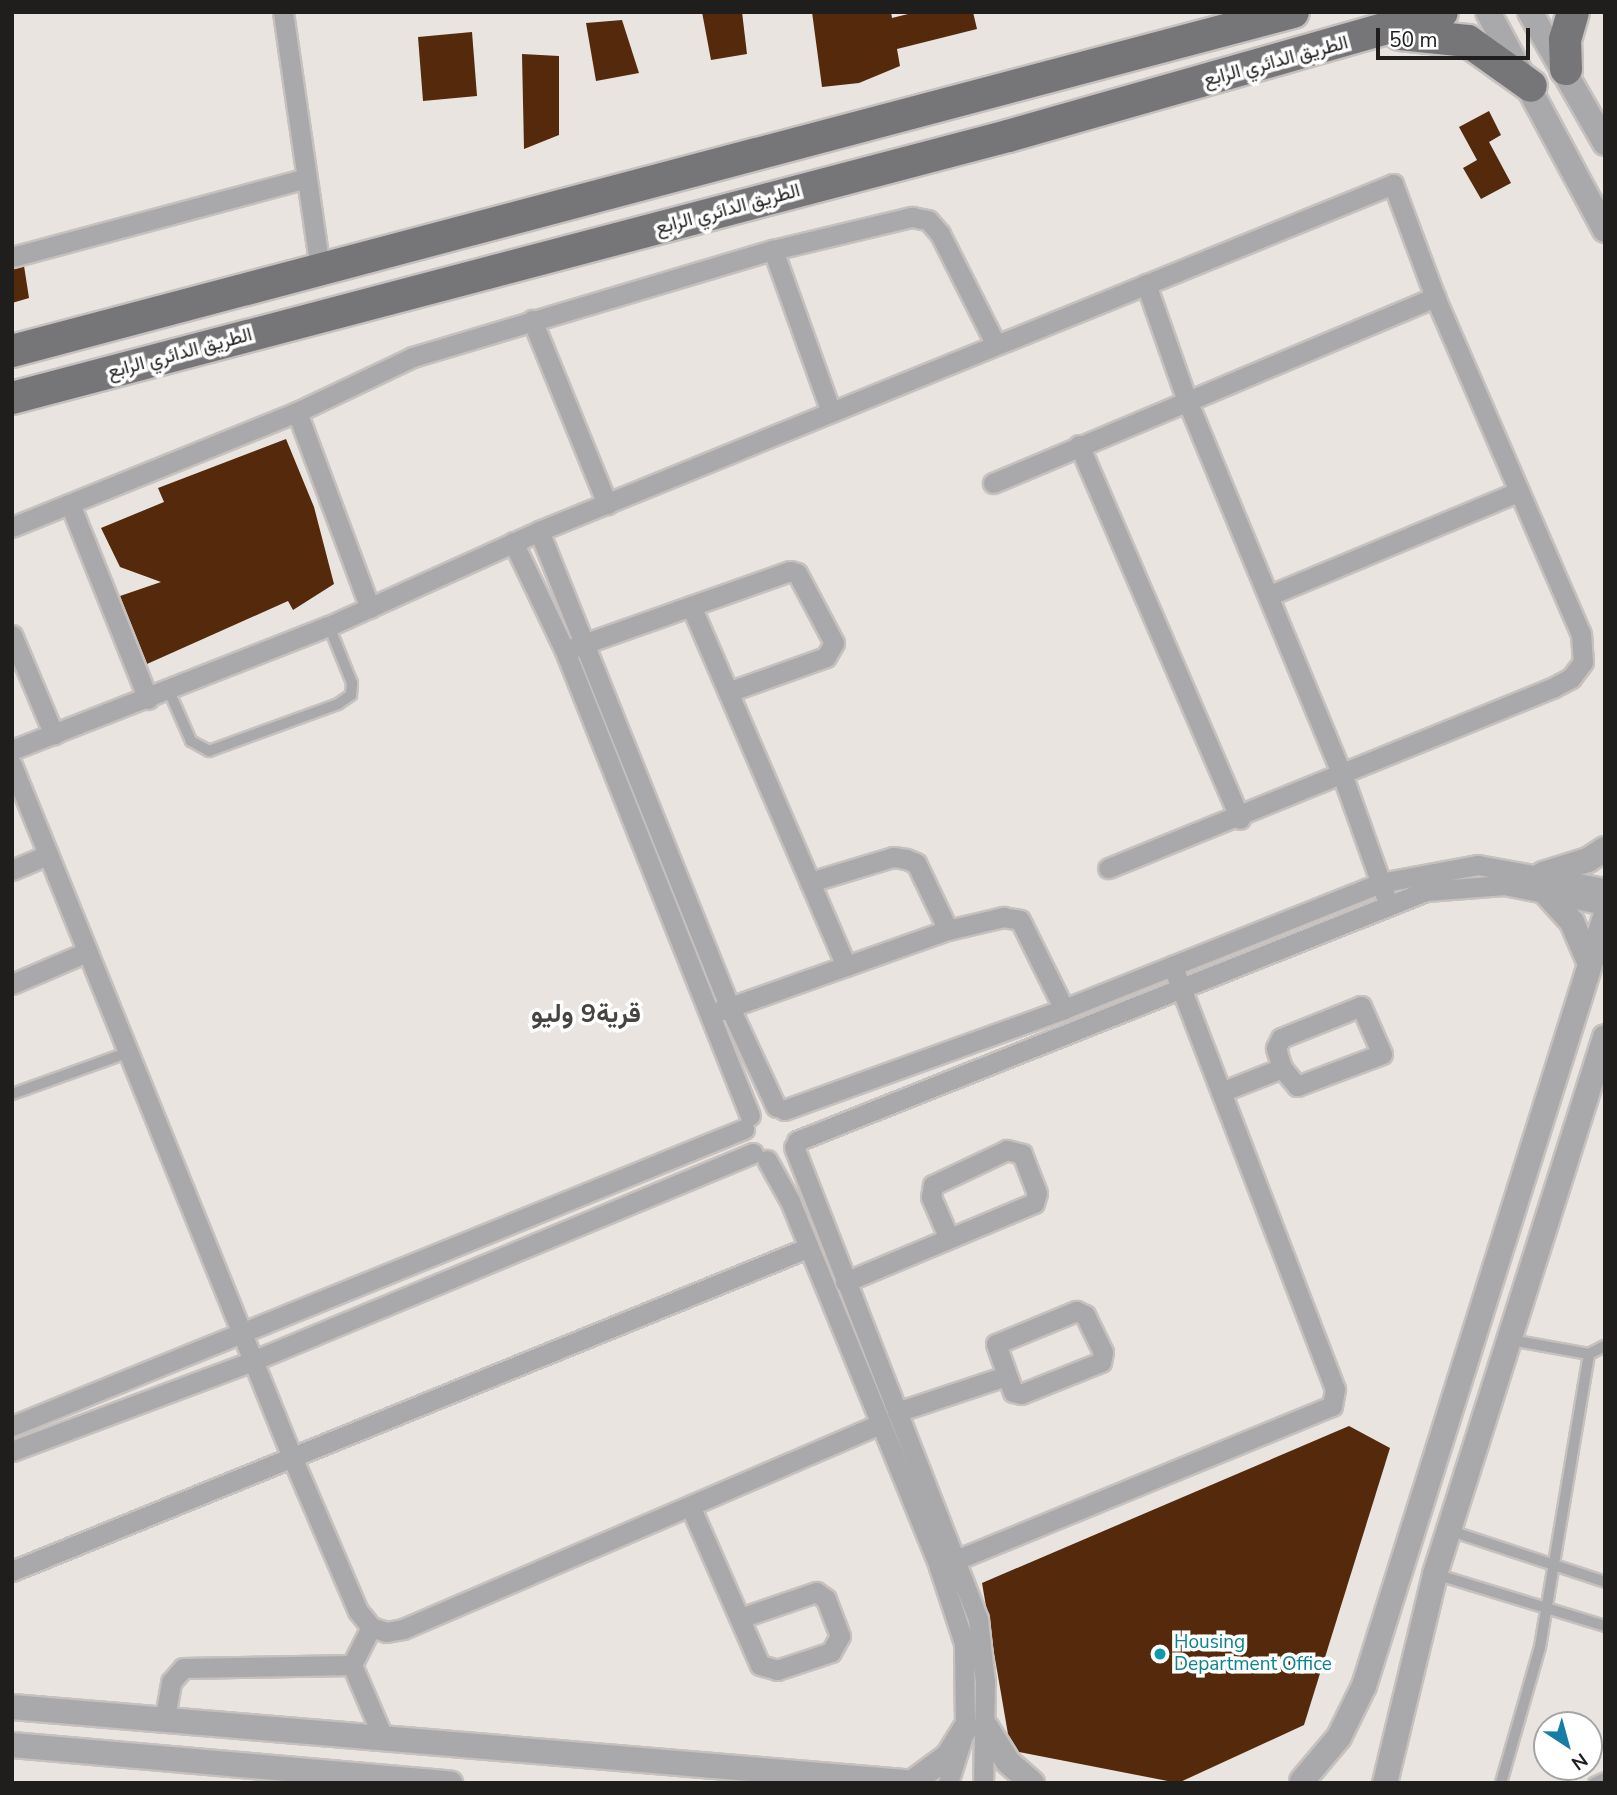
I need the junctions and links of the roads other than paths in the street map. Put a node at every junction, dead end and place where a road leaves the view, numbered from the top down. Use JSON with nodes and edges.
{"nodes":[{"id":1,"x":283,"y":12,"type":"edge"},
{"id":2,"x":1293,"y":12,"type":"edge"},
{"id":3,"x":1442,"y":12,"type":"edge"},
{"id":4,"x":1488,"y":12,"type":"edge"},
{"id":5,"x":1530,"y":12,"type":"edge"},
{"id":6,"x":1573,"y":12,"type":"edge"},
{"id":7,"x":1377,"y":34,"type":"junction"},
{"id":8,"x":1566,"y":69,"type":"junction"},
{"id":9,"x":1531,"y":86,"type":"junction"},
{"id":10,"x":1605,"y":143,"type":"edge"},
{"id":11,"x":303,"y":179,"type":"junction"},
{"id":12,"x":1605,"y":230,"type":"edge"},
{"id":13,"x":773,"y":250,"type":"junction"},
{"id":14,"x":12,"y":257,"type":"edge"},
{"id":15,"x":320,"y":270,"type":"junction"},
{"id":16,"x":1146,"y":284,"type":"junction"},
{"id":17,"x":1435,"y":297,"type":"junction"},
{"id":18,"x":533,"y":320,"type":"junction"},
{"id":19,"x":996,"y":345,"type":"junction"},
{"id":20,"x":12,"y":351,"type":"edge"},
{"id":21,"x":12,"y":398,"type":"edge"},
{"id":22,"x":1186,"y":398,"type":"junction"},
{"id":23,"x":297,"y":412,"type":"junction"},
{"id":24,"x":831,"y":412,"type":"junction"},
{"id":25,"x":1079,"y":445,"type":"junction"},
{"id":26,"x":993,"y":482,"type":"dead end"},
{"id":27,"x":1518,"y":492,"type":"junction"},
{"id":28,"x":70,"y":504,"type":"junction"},
{"id":29,"x":607,"y":504,"type":"junction"},
{"id":30,"x":12,"y":527,"type":"edge"},
{"id":31,"x":539,"y":531,"type":"junction"},
{"id":32,"x":513,"y":542,"type":"junction"},
{"id":33,"x":1270,"y":595,"type":"junction"},
{"id":34,"x":691,"y":606,"type":"junction"},
{"id":35,"x":370,"y":608,"type":"junction"},
{"id":36,"x":328,"y":626,"type":"junction"},
{"id":37,"x":12,"y":635,"type":"edge"},
{"id":38,"x":586,"y":643,"type":"junction"},
{"id":39,"x":565,"y":651,"type":"junction"},
{"id":40,"x":169,"y":691,"type":"junction"},
{"id":41,"x":728,"y":692,"type":"junction"},
{"id":42,"x":148,"y":699,"type":"junction"},
{"id":43,"x":54,"y":735,"type":"junction"},
{"id":44,"x":12,"y":750,"type":"edge"},
{"id":45,"x":12,"y":765,"type":"edge"},
{"id":46,"x":1342,"y":774,"type":"junction"},
{"id":47,"x":1240,"y":819,"type":"junction"},
{"id":48,"x":1605,"y":849,"type":"edge"},
{"id":49,"x":48,"y":855,"type":"junction"},
{"id":50,"x":1108,"y":868,"type":"dead end"},
{"id":51,"x":12,"y":870,"type":"edge"},
{"id":52,"x":810,"y":882,"type":"junction"},
{"id":53,"x":1380,"y":883,"type":"junction"},
{"id":54,"x":1544,"y":883,"type":"junction"},
{"id":55,"x":1605,"y":888,"type":"edge"},
{"id":56,"x":1389,"y":905,"type":"junction"},
{"id":57,"x":1605,"y":905,"type":"edge"},
{"id":58,"x":1605,"y":917,"type":"edge"},
{"id":59,"x":948,"y":930,"type":"junction"},
{"id":60,"x":87,"y":952,"type":"junction"},
{"id":61,"x":1590,"y":964,"type":"junction"},
{"id":62,"x":846,"y":966,"type":"junction"},
{"id":63,"x":1173,"y":966,"type":"junction"},
{"id":64,"x":12,"y":984,"type":"edge"},
{"id":65,"x":1183,"y":990,"type":"junction"},
{"id":66,"x":1064,"y":1009,"type":"junction"},
{"id":67,"x":721,"y":1011,"type":"junction"},
{"id":68,"x":1605,"y":1037,"type":"edge"},
{"id":69,"x":129,"y":1052,"type":"junction"},
{"id":70,"x":1282,"y":1068,"type":"junction"},
{"id":71,"x":1222,"y":1092,"type":"junction"},
{"id":72,"x":12,"y":1094,"type":"edge"},
{"id":73,"x":780,"y":1108,"type":"junction"},
{"id":74,"x":747,"y":1123,"type":"junction"},
{"id":75,"x":796,"y":1144,"type":"junction"},
{"id":76,"x":760,"y":1156,"type":"junction"},
{"id":77,"x":947,"y":1236,"type":"junction"},
{"id":78,"x":807,"y":1248,"type":"junction"},
{"id":79,"x":845,"y":1282,"type":"junction"},
{"id":80,"x":244,"y":1335,"type":"junction"},
{"id":81,"x":1510,"y":1340,"type":"junction"},
{"id":82,"x":1605,"y":1346,"type":"edge"},
{"id":83,"x":1589,"y":1354,"type":"junction"},
{"id":84,"x":255,"y":1360,"type":"junction"},
{"id":85,"x":1003,"y":1377,"type":"junction"},
{"id":86,"x":897,"y":1412,"type":"junction"},
{"id":87,"x":880,"y":1424,"type":"junction"},
{"id":88,"x":12,"y":1426,"type":"edge"},
{"id":89,"x":12,"y":1451,"type":"edge"},
{"id":90,"x":292,"y":1457,"type":"junction"},
{"id":91,"x":691,"y":1508,"type":"junction"},
{"id":92,"x":1450,"y":1530,"type":"junction"},
{"id":93,"x":959,"y":1560,"type":"junction"},
{"id":94,"x":1554,"y":1566,"type":"junction"},
{"id":95,"x":939,"y":1567,"type":"junction"},
{"id":96,"x":12,"y":1571,"type":"edge"},
{"id":97,"x":1435,"y":1574,"type":"junction"},
{"id":98,"x":1605,"y":1582,"type":"edge"},
{"id":99,"x":1548,"y":1608,"type":"junction"},
{"id":100,"x":740,"y":1618,"type":"junction"},
{"id":101,"x":1605,"y":1626,"type":"edge"},
{"id":102,"x":371,"y":1627,"type":"junction"},
{"id":103,"x":352,"y":1665,"type":"junction"},
{"id":104,"x":12,"y":1707,"type":"edge"},
{"id":105,"x":165,"y":1717,"type":"junction"},
{"id":106,"x":976,"y":1728,"type":"junction"},
{"id":107,"x":382,"y":1735,"type":"junction"},
{"id":108,"x":411,"y":1738,"type":"junction"},
{"id":109,"x":12,"y":1745,"type":"edge"},
{"id":110,"x":1605,"y":1778,"type":"edge"},
{"id":111,"x":407,"y":1779,"type":"junction"},
{"id":112,"x":1300,"y":1782,"type":"edge"},
{"id":113,"x":450,"y":1783,"type":"edge"},
{"id":114,"x":914,"y":1783,"type":"edge"},
{"id":115,"x":948,"y":1783,"type":"edge"},
{"id":116,"x":983,"y":1783,"type":"edge"},
{"id":117,"x":1032,"y":1783,"type":"edge"},
{"id":118,"x":1332,"y":1783,"type":"edge"},
{"id":119,"x":1385,"y":1783,"type":"edge"},
{"id":120,"x":1502,"y":1783,"type":"edge"},
{"id":121,"x":1594,"y":1783,"type":"edge"}],
"edges":[{"from":1,"to":11,"type":"street"},
{"from":2,"to":15,"type":"main road"},
{"from":3,"to":7,"type":"main road","name":"الطريق الدائري الرابع"},
{"from":4,"to":9,"type":"street"},
{"from":5,"to":8,"type":"street"},
{"from":6,"to":8,"type":"main road"},
{"from":7,"to":9,"type":"main road"},
{"from":7,"to":21,"type":"main road","name":"الطريق الدائري الرابع"},
{"from":8,"to":10,"type":"street"},
{"from":9,"to":12,"type":"street"},
{"from":11,"to":14,"type":"street"},
{"from":11,"to":15,"type":"street"},
{"from":13,"to":18,"type":"street"},
{"from":13,"to":19,"type":"street"},
{"from":13,"to":24,"type":"street"},
{"from":15,"to":20,"type":"main road"},
{"from":16,"to":17,"type":"street"},
{"from":16,"to":19,"type":"street"},
{"from":16,"to":22,"type":"street"},
{"from":17,"to":22,"type":"street"},
{"from":17,"to":27,"type":"street"},
{"from":18,"to":23,"type":"street"},
{"from":18,"to":29,"type":"street"},
{"from":19,"to":24,"type":"street"},
{"from":22,"to":25,"type":"street"},
{"from":22,"to":33,"type":"street"},
{"from":23,"to":28,"type":"street"},
{"from":23,"to":35,"type":"street"},
{"from":24,"to":29,"type":"street"},
{"from":25,"to":26,"type":"street"},
{"from":25,"to":47,"type":"street"},
{"from":27,"to":33,"type":"street"},
{"from":27,"to":46,"type":"street"},
{"from":28,"to":30,"type":"street"},
{"from":28,"to":42,"type":"street"},
{"from":29,"to":31,"type":"street"},
{"from":31,"to":32,"type":"street"},
{"from":31,"to":38,"type":"street"},
{"from":32,"to":35,"type":"street"},
{"from":32,"to":39,"type":"street"},
{"from":33,"to":46,"type":"street"},
{"from":34,"to":38,"type":"street"},
{"from":34,"to":41,"type":"street"},
{"from":34,"to":41,"type":"street"},
{"from":35,"to":36,"type":"street"},
{"from":36,"to":40,"type":"street"},
{"from":36,"to":40,"type":"lane"},
{"from":37,"to":43,"type":"street"},
{"from":38,"to":39,"type":"street"},
{"from":38,"to":67,"type":"street"},
{"from":39,"to":67,"type":"street"},
{"from":40,"to":42,"type":"street"},
{"from":41,"to":52,"type":"street"},
{"from":42,"to":43,"type":"street"},
{"from":43,"to":44,"type":"street"},
{"from":45,"to":49,"type":"street"},
{"from":46,"to":47,"type":"street"},
{"from":46,"to":53,"type":"street"},
{"from":47,"to":50,"type":"street"},
{"from":48,"to":54,"type":"street"},
{"from":49,"to":51,"type":"street"},
{"from":49,"to":60,"type":"street"},
{"from":52,"to":59,"type":"street"},
{"from":52,"to":62,"type":"street"},
{"from":53,"to":54,"type":"street"},
{"from":53,"to":56,"type":"street"},
{"from":53,"to":63,"type":"street"},
{"from":54,"to":55,"type":"street"},
{"from":54,"to":56,"type":"street"},
{"from":54,"to":57,"type":"street"},
{"from":54,"to":61,"type":"street"},
{"from":56,"to":65,"type":"street"},
{"from":58,"to":61,"type":"street"},
{"from":59,"to":62,"type":"street"},
{"from":59,"to":66,"type":"street"},
{"from":60,"to":64,"type":"street"},
{"from":60,"to":69,"type":"street"},
{"from":61,"to":112,"type":"street"},
{"from":62,"to":67,"type":"street"},
{"from":63,"to":65,"type":"street"},
{"from":63,"to":66,"type":"street"},
{"from":65,"to":71,"type":"street"},
{"from":65,"to":75,"type":"street"},
{"from":66,"to":73,"type":"street"},
{"from":67,"to":73,"type":"street"},
{"from":67,"to":74,"type":"street"},
{"from":68,"to":81,"type":"street"},
{"from":69,"to":72,"type":"lane"},
{"from":69,"to":80,"type":"street"},
{"from":70,"to":70,"type":"street"},
{"from":70,"to":71,"type":"street"},
{"from":71,"to":93,"type":"street"},
{"from":73,"to":74,"type":"street"},
{"from":73,"to":75,"type":"street"},
{"from":74,"to":76,"type":"street"},
{"from":74,"to":80,"type":"street"},
{"from":75,"to":76,"type":"street"},
{"from":75,"to":79,"type":"street"},
{"from":76,"to":78,"type":"street"},
{"from":76,"to":84,"type":"street"},
{"from":77,"to":77,"type":"street"},
{"from":77,"to":79,"type":"street"},
{"from":78,"to":87,"type":"street"},
{"from":78,"to":90,"type":"street"},
{"from":79,"to":86,"type":"street"},
{"from":80,"to":84,"type":"street"},
{"from":80,"to":88,"type":"street"},
{"from":81,"to":83,"type":"lane"},
{"from":81,"to":92,"type":"street"},
{"from":82,"to":83,"type":"lane"},
{"from":83,"to":94,"type":"lane"},
{"from":84,"to":89,"type":"street"},
{"from":84,"to":90,"type":"street"},
{"from":85,"to":85,"type":"street"},
{"from":85,"to":86,"type":"street"},
{"from":86,"to":93,"type":"street"},
{"from":87,"to":91,"type":"street"},
{"from":87,"to":95,"type":"street"},
{"from":90,"to":96,"type":"street"},
{"from":90,"to":102,"type":"street"},
{"from":91,"to":100,"type":"street"},
{"from":91,"to":102,"type":"street"},
{"from":92,"to":94,"type":"lane"},
{"from":92,"to":97,"type":"street"},
{"from":93,"to":95,"type":"street"},
{"from":93,"to":106,"type":"street"},
{"from":94,"to":98,"type":"lane"},
{"from":94,"to":99,"type":"lane"},
{"from":95,"to":106,"type":"street"},
{"from":97,"to":99,"type":"lane"},
{"from":97,"to":119,"type":"street"},
{"from":99,"to":101,"type":"lane"},
{"from":99,"to":120,"type":"lane"},
{"from":100,"to":100,"type":"street"},
{"from":102,"to":103,"type":"street"},
{"from":103,"to":105,"type":"street"},
{"from":103,"to":107,"type":"street"},
{"from":104,"to":105,"type":"street"},
{"from":105,"to":107,"type":"street"},
{"from":106,"to":114,"type":"street"},
{"from":106,"to":115,"type":"street"},
{"from":106,"to":116,"type":"street"},
{"from":106,"to":117,"type":"street"},
{"from":107,"to":108,"type":"street"},
{"from":108,"to":111,"type":"street"},
{"from":108,"to":114,"type":"street"},
{"from":109,"to":111,"type":"street"},
{"from":110,"to":121,"type":"lane"},
{"from":111,"to":113,"type":"street"},
{"from":112,"to":118,"type":"street"}]}
